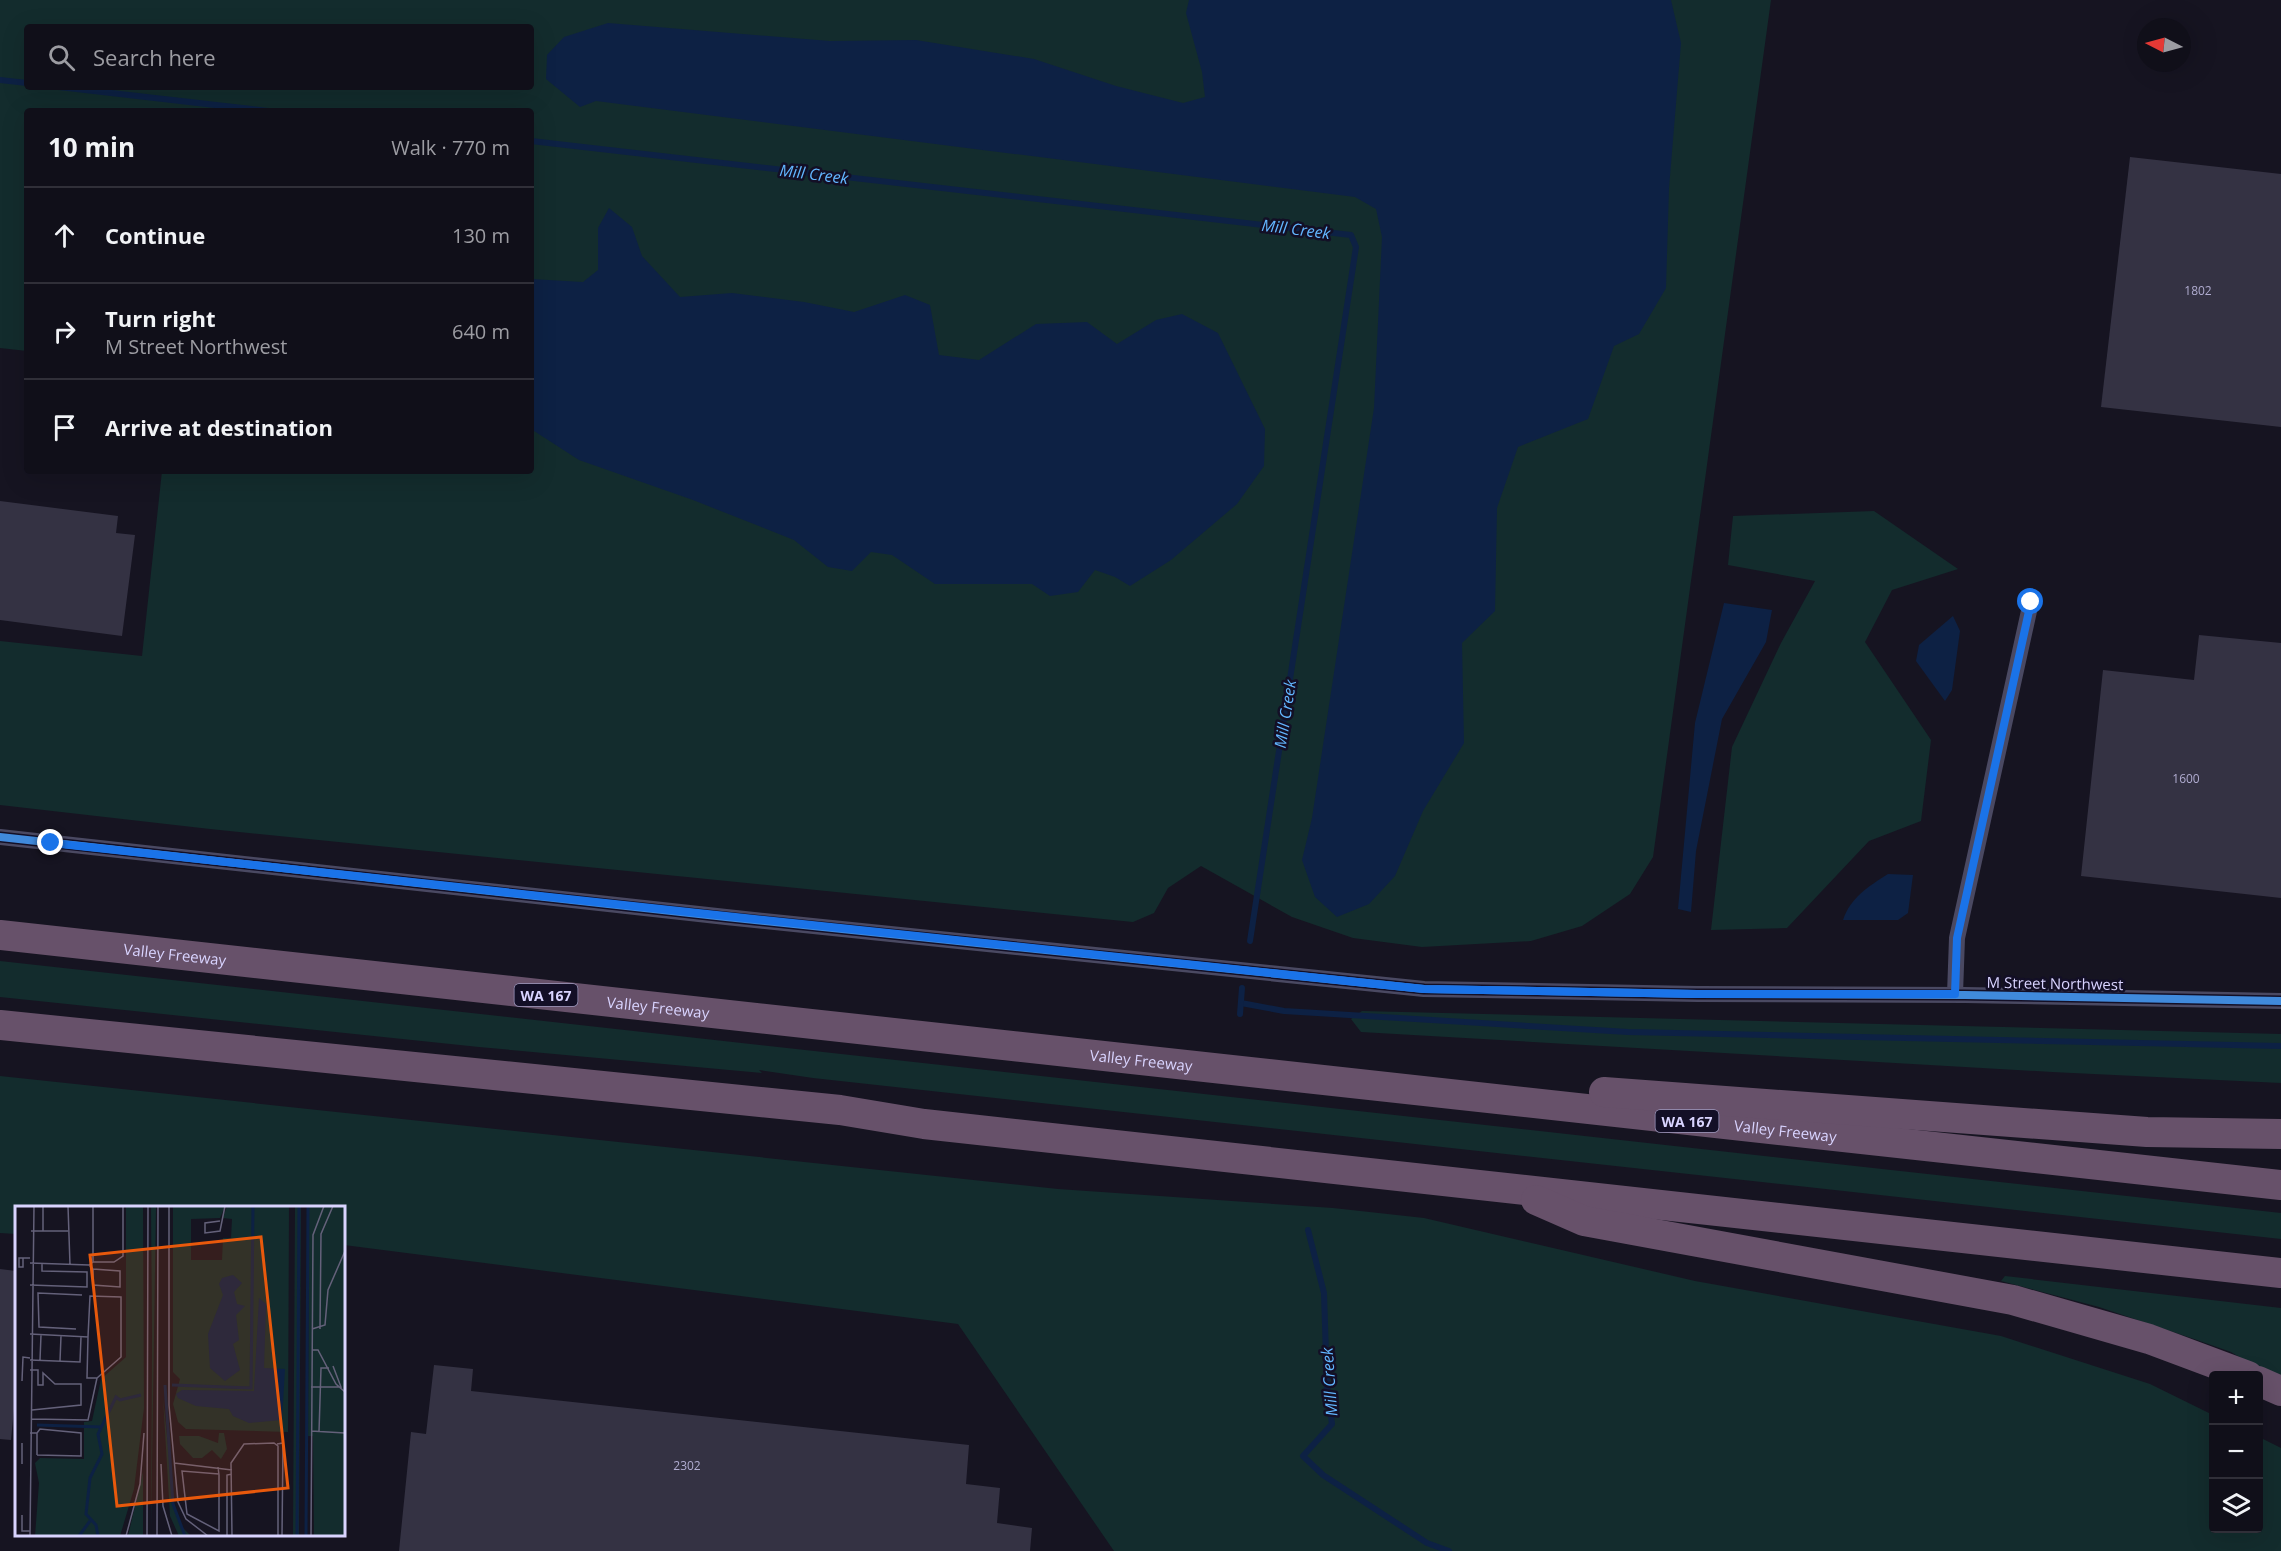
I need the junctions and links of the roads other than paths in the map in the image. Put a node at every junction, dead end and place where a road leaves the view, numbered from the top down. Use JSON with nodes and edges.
{"nodes":[{"id":1,"x":2031,"y":602,"type":"dead end"},
{"id":2,"x":0,"y":837,"type":"edge"},
{"id":3,"x":0,"y":935,"type":"edge"},
{"id":4,"x":1955,"y":994,"type":"junction"},
{"id":5,"x":2281,"y":1001,"type":"edge"},
{"id":6,"x":0,"y":1026,"type":"edge"},
{"id":7,"x":1093,"y":1054,"type":"junction"},
{"id":8,"x":2281,"y":1134,"type":"edge"},
{"id":9,"x":2281,"y":1185,"type":"edge"},
{"id":10,"x":1509,"y":1188,"type":"junction"},
{"id":11,"x":2281,"y":1273,"type":"edge"},
{"id":12,"x":2235,"y":1371,"type":"edge"},
{"id":13,"x":2263,"y":1383,"type":"edge"},
{"id":14,"x":2281,"y":1391,"type":"edge"}],
"edges":[{"from":1,"to":4,"type":"street"},
{"from":2,"to":4,"type":"street","name":"M Street Northwest"},
{"from":3,"to":7,"type":"highway","name":"Valley Freeway","number":"WA 167"},
{"from":4,"to":5,"type":"street","name":"M Street Northwest"},
{"from":6,"to":10,"type":"highway"},
{"from":7,"to":8,"type":"highway"},
{"from":7,"to":9,"type":"highway","name":"Valley Freeway","number":"WA 167"},
{"from":10,"to":11,"type":"highway"},
{"from":10,"to":12,"type":"highway"},
{"from":13,"to":14,"type":"highway"}]}
